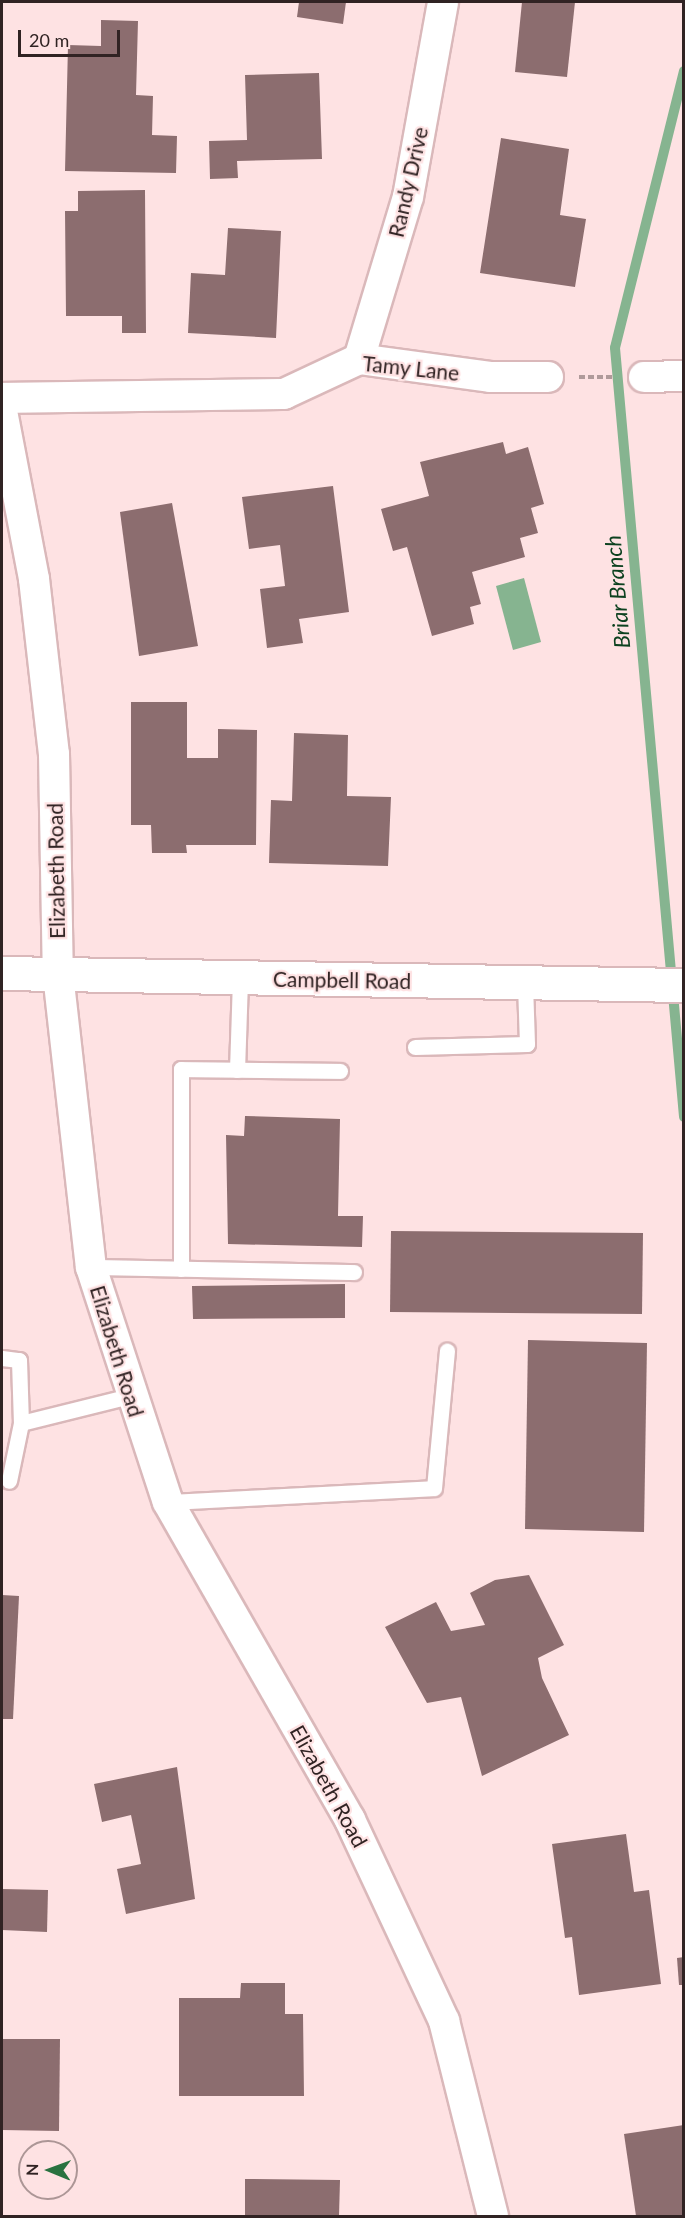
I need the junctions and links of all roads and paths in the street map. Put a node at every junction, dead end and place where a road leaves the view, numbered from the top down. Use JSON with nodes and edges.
{"nodes":[{"id":1,"x":443,"y":2,"type":"edge"},
{"id":2,"x":359,"y":359,"type":"junction"},
{"id":3,"x":684,"y":376,"type":"edge"},
{"id":4,"x":548,"y":377,"type":"joint"},
{"id":5,"x":644,"y":377,"type":"joint"},
{"id":6,"x":2,"y":398,"type":"edge"},
{"id":7,"x":2,"y":411,"type":"edge"},
{"id":8,"x":2,"y":973,"type":"edge"},
{"id":9,"x":58,"y":974,"type":"junction"},
{"id":10,"x":240,"y":978,"type":"junction"},
{"id":11,"x":525,"y":983,"type":"junction"},
{"id":12,"x":684,"y":985,"type":"edge"},
{"id":13,"x":415,"y":1047,"type":"dead end"},
{"id":14,"x":237,"y":1070,"type":"junction"},
{"id":15,"x":340,"y":1071,"type":"dead end"},
{"id":16,"x":91,"y":1267,"type":"junction"},
{"id":17,"x":181,"y":1269,"type":"junction"},
{"id":18,"x":354,"y":1272,"type":"dead end"},
{"id":19,"x":447,"y":1351,"type":"dead end"},
{"id":20,"x":2,"y":1359,"type":"edge"},
{"id":21,"x":130,"y":1396,"type":"junction"},
{"id":22,"x":21,"y":1423,"type":"junction"},
{"id":23,"x":9,"y":1480,"type":"dead end"},
{"id":24,"x":168,"y":1502,"type":"junction"},
{"id":25,"x":494,"y":2217,"type":"edge"}],
"edges":[{"from":1,"to":2,"type":"street","name":"Randy Drive"},
{"from":2,"to":4,"type":"street","name":"Tamy Lane"},
{"from":2,"to":6,"type":"street","name":"Tamy Lane"},
{"from":3,"to":5,"type":"street"},
{"from":4,"to":5,"type":"path"},
{"from":7,"to":9,"type":"street","name":"Elizabeth Road"},
{"from":8,"to":9,"type":"street","name":"Campbell Road"},
{"from":9,"to":10,"type":"street","name":"Campbell Road"},
{"from":9,"to":16,"type":"street","name":"Elizabeth Road"},
{"from":10,"to":11,"type":"street","name":"Campbell Road"},
{"from":10,"to":14,"type":"lane"},
{"from":11,"to":12,"type":"street","name":"Campbell Road"},
{"from":11,"to":13,"type":"lane"},
{"from":14,"to":15,"type":"lane"},
{"from":14,"to":17,"type":"lane"},
{"from":16,"to":17,"type":"lane"},
{"from":16,"to":21,"type":"street","name":"Elizabeth Road"},
{"from":17,"to":18,"type":"lane"},
{"from":19,"to":24,"type":"lane"},
{"from":20,"to":22,"type":"lane"},
{"from":21,"to":22,"type":"lane"},
{"from":21,"to":24,"type":"street","name":"Elizabeth Road"},
{"from":22,"to":23,"type":"lane"},
{"from":24,"to":25,"type":"street","name":"Elizabeth Road"}]}
